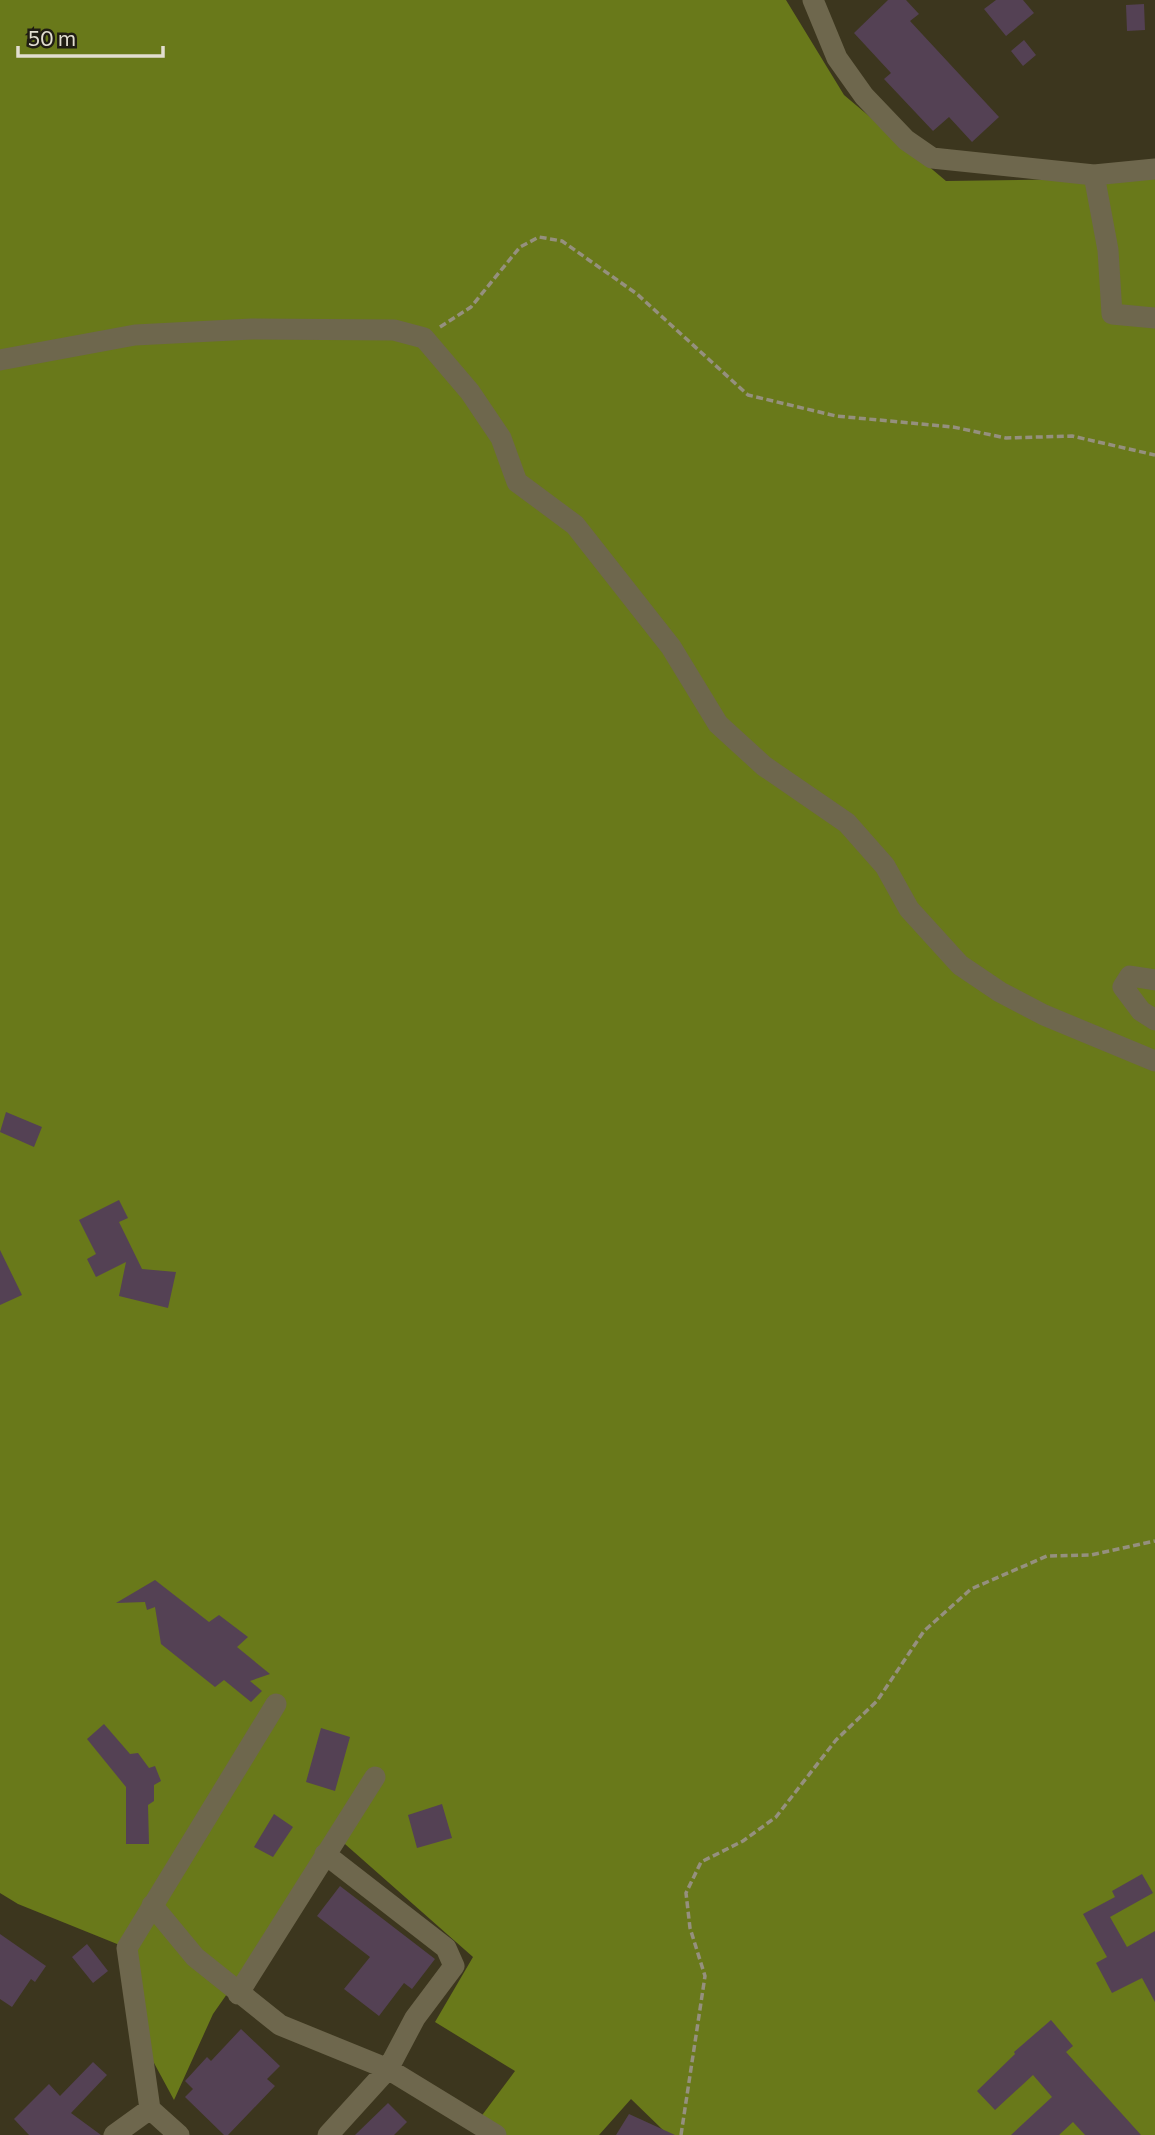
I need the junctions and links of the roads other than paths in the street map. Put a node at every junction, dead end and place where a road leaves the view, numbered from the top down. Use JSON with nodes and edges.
{"nodes":[{"id":1,"x":813,"y":0,"type":"edge"},
{"id":2,"x":1155,"y":169,"type":"edge"},
{"id":3,"x":1094,"y":175,"type":"junction"},
{"id":4,"x":1155,"y":318,"type":"edge"},
{"id":5,"x":0,"y":360,"type":"edge"},
{"id":6,"x":1155,"y":980,"type":"edge"},
{"id":7,"x":1155,"y":1020,"type":"edge"},
{"id":8,"x":1155,"y":1061,"type":"edge"},
{"id":9,"x":276,"y":1703,"type":"dead end"},
{"id":10,"x":375,"y":1777,"type":"dead end"},
{"id":11,"x":326,"y":1854,"type":"junction"},
{"id":12,"x":152,"y":1905,"type":"junction"},
{"id":13,"x":238,"y":1994,"type":"junction"},
{"id":14,"x":388,"y":2069,"type":"junction"},
{"id":15,"x":150,"y":2109,"type":"junction"},
{"id":16,"x":114,"y":2135,"type":"edge"},
{"id":17,"x":179,"y":2135,"type":"edge"},
{"id":18,"x":328,"y":2135,"type":"edge"},
{"id":19,"x":496,"y":2135,"type":"edge"}],
"edges":[{"from":1,"to":3,"type":"street"},
{"from":2,"to":3,"type":"street"},
{"from":3,"to":4,"type":"street"},
{"from":5,"to":8,"type":"street"},
{"from":6,"to":7,"type":"street"},
{"from":9,"to":12,"type":"street"},
{"from":10,"to":11,"type":"street"},
{"from":11,"to":13,"type":"street"},
{"from":11,"to":14,"type":"street"},
{"from":12,"to":13,"type":"street"},
{"from":12,"to":15,"type":"street"},
{"from":13,"to":14,"type":"street"},
{"from":14,"to":18,"type":"street"},
{"from":14,"to":19,"type":"street"},
{"from":15,"to":16,"type":"street"},
{"from":15,"to":17,"type":"street"}]}
